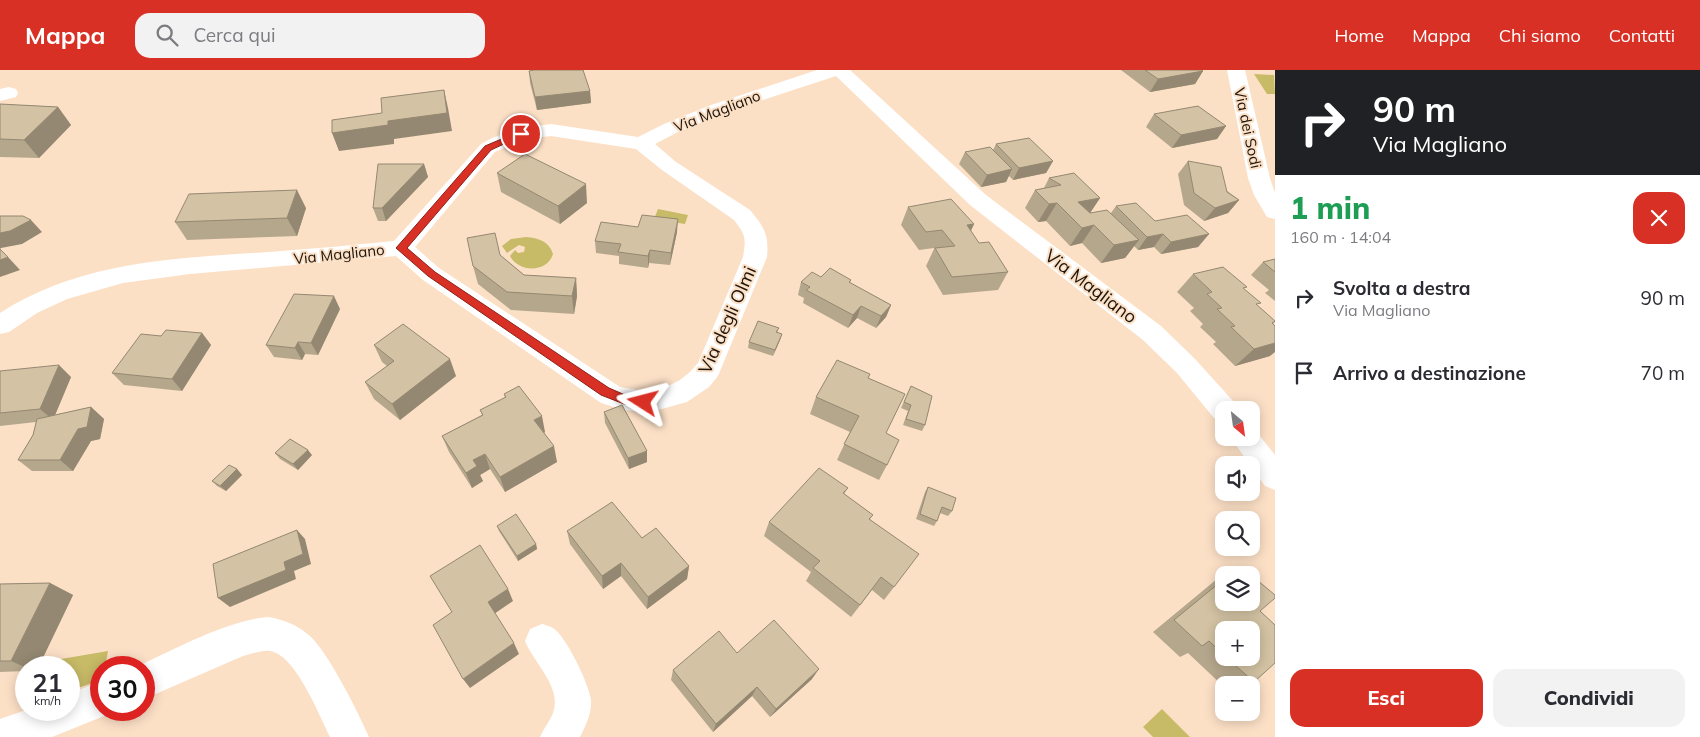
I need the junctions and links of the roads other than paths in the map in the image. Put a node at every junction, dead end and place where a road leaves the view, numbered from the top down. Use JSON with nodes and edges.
{"nodes":[{"id":1,"x":838,"y":70,"type":"edge"},
{"id":2,"x":1236,"y":70,"type":"edge"},
{"id":3,"x":642,"y":144,"type":"junction"},
{"id":4,"x":1275,"y":212,"type":"edge"},
{"id":5,"x":401,"y":248,"type":"junction"},
{"id":6,"x":0,"y":325,"type":"edge"},
{"id":7,"x":1216,"y":401,"type":"edge"},
{"id":8,"x":1251,"y":446,"type":"edge"},
{"id":9,"x":1275,"y":477,"type":"edge"},
{"id":10,"x":542,"y":641,"type":"dead end"},
{"id":11,"x":155,"y":676,"type":"edge"},
{"id":12,"x":90,"y":703,"type":"edge"},
{"id":13,"x":0,"y":737,"type":"edge"},
{"id":14,"x":350,"y":737,"type":"edge"},
{"id":15,"x":559,"y":737,"type":"edge"}],
"edges":[{"from":1,"to":3,"type":"street","name":"Via Magliano"},
{"from":1,"to":7,"type":"street","name":"Via Magliano"},
{"from":2,"to":4,"type":"street","name":"Via dei Sodi"},
{"from":3,"to":5,"type":"street","name":"Via Magliano"},
{"from":3,"to":5,"type":"street","name":"Via degli Olmi"},
{"from":5,"to":6,"type":"street","name":"Via Magliano"},
{"from":8,"to":9,"type":"street"},
{"from":10,"to":15,"type":"street"},
{"from":11,"to":14,"type":"street"},
{"from":12,"to":13,"type":"street"}]}
